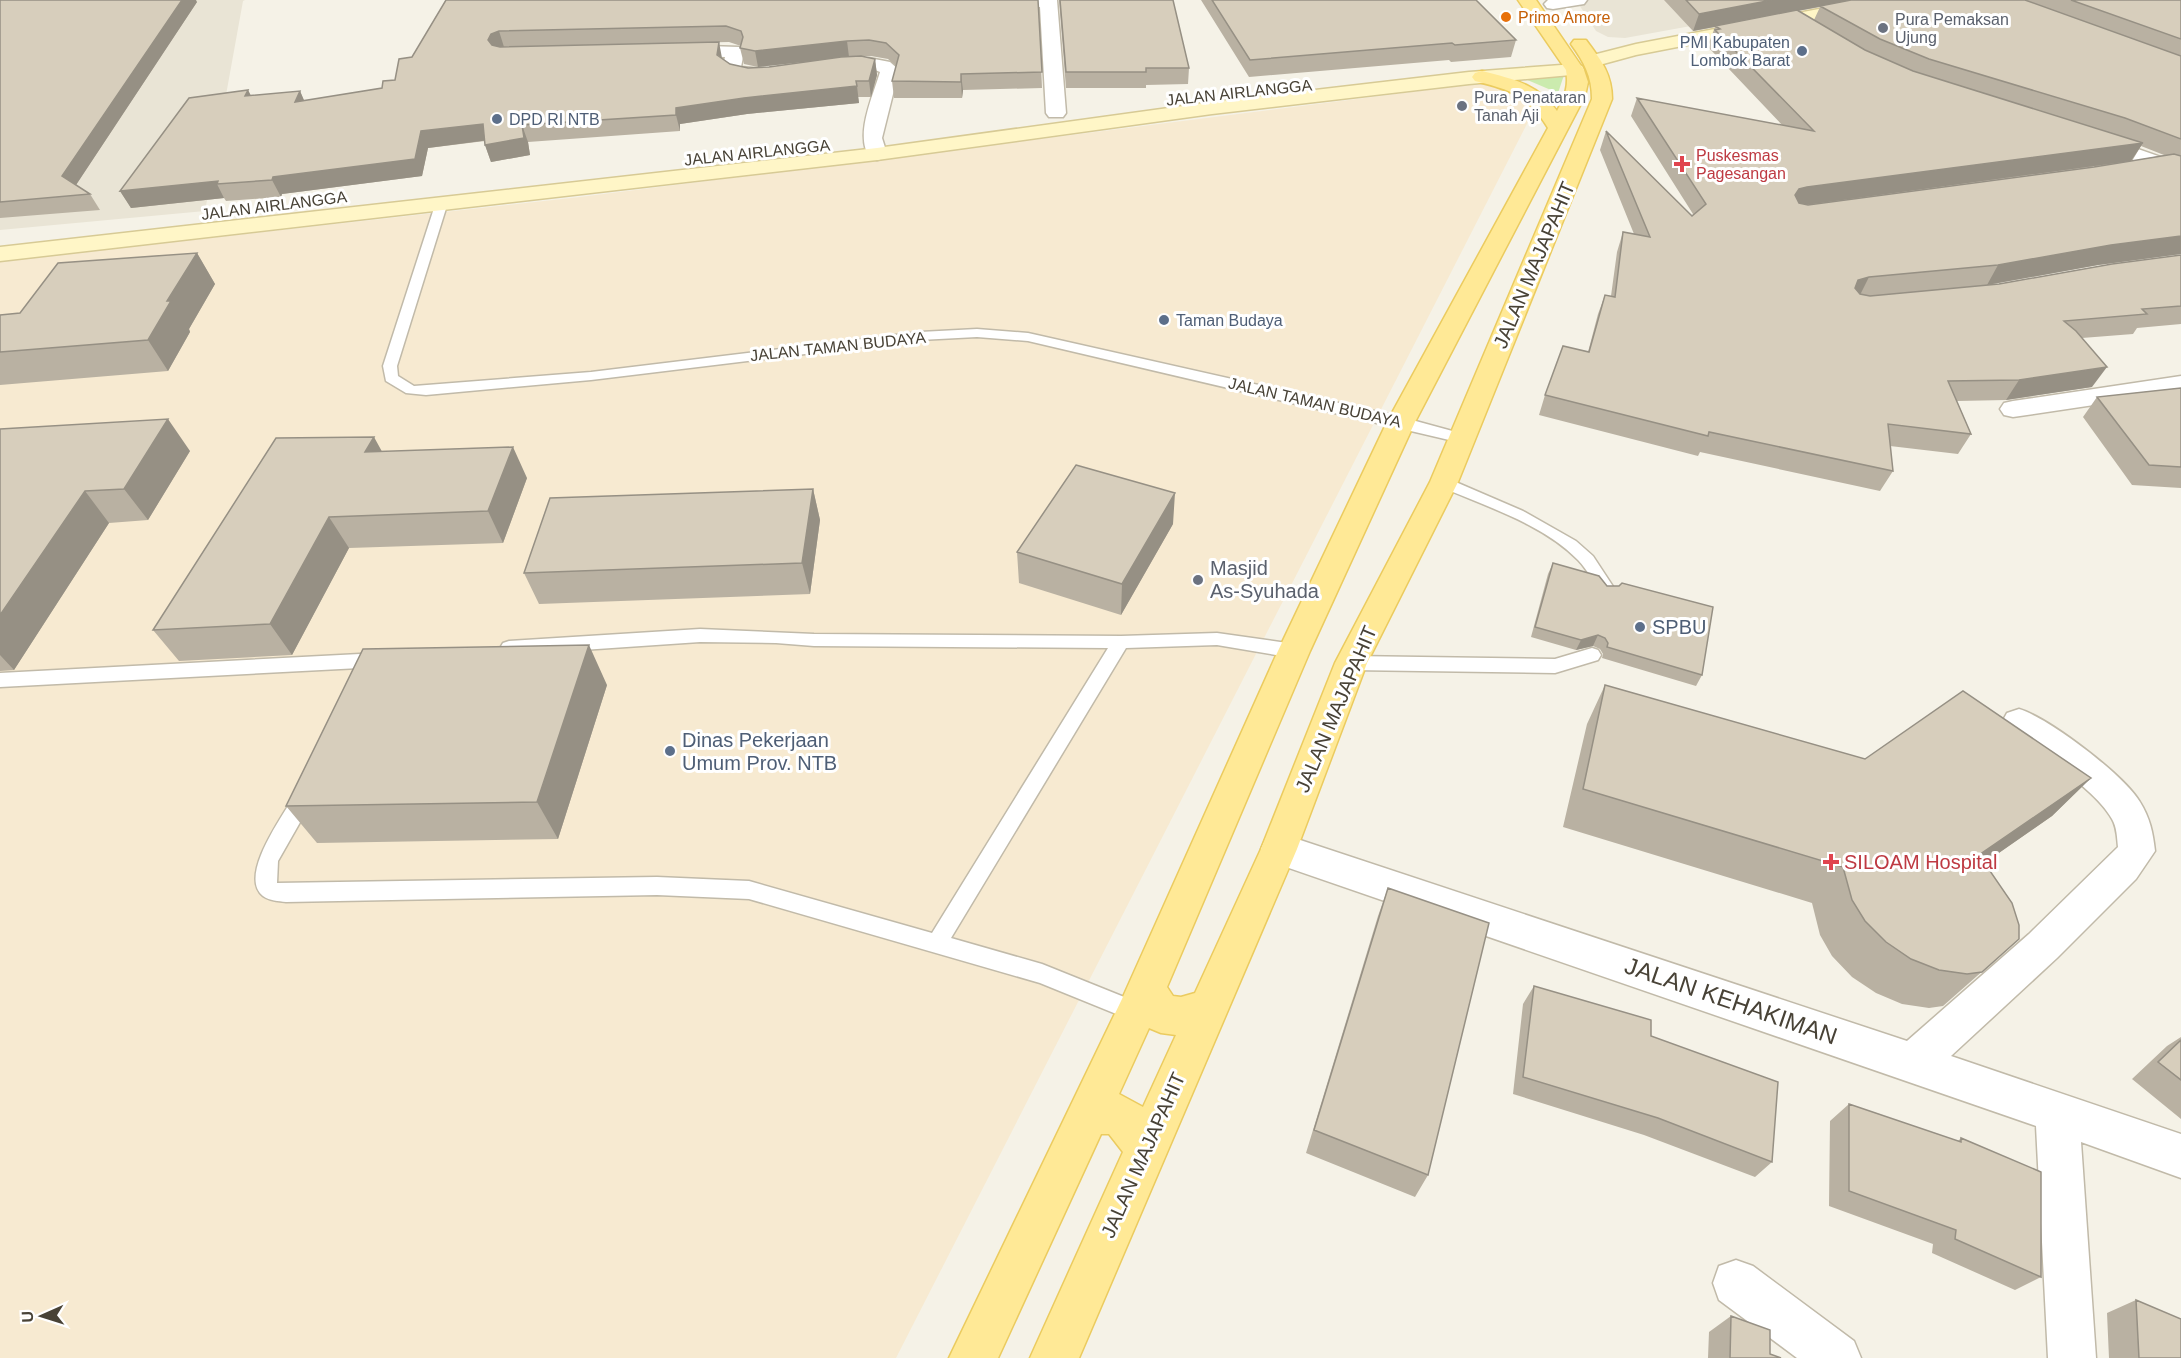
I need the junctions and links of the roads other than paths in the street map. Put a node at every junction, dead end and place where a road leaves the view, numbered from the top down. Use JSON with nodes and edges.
{"nodes":[{"id":1,"x":1048,"y":0,"type":"edge"},
{"id":2,"x":1527,"y":0,"type":"edge"},
{"id":3,"x":1578,"y":0,"type":"edge"},
{"id":4,"x":1893,"y":0,"type":"edge"},
{"id":5,"x":972,"y":5,"type":"edge"},
{"id":6,"x":1796,"y":21,"type":"junction"},
{"id":7,"x":1814,"y":32,"type":"edge"},
{"id":8,"x":1566,"y":35,"type":"edge"},
{"id":9,"x":658,"y":52,"type":"edge"},
{"id":10,"x":810,"y":70,"type":"edge"},
{"id":11,"x":789,"y":72,"type":"edge"},
{"id":12,"x":1477,"y":73,"type":"junction"},
{"id":13,"x":1056,"y":113,"type":"junction"},
{"id":14,"x":1558,"y":128,"type":"junction"},
{"id":15,"x":2076,"y":134,"type":"edge"},
{"id":16,"x":875,"y":146,"type":"junction"},
{"id":17,"x":2173,"y":168,"type":"edge"},
{"id":18,"x":2124,"y":171,"type":"edge"},
{"id":19,"x":442,"y":202,"type":"junction"},
{"id":20,"x":103,"y":235,"type":"junction"},
{"id":21,"x":0,"y":238,"type":"edge"},
{"id":22,"x":0,"y":254,"type":"edge"},
{"id":23,"x":2181,"y":384,"type":"edge"},
{"id":24,"x":2013,"y":409,"type":"dead end"},
{"id":25,"x":1401,"y":422,"type":"junction"},
{"id":26,"x":1462,"y":438,"type":"junction"},
{"id":27,"x":1444,"y":482,"type":"junction"},
{"id":28,"x":1608,"y":591,"type":"edge"},
{"id":29,"x":1121,"y":642,"type":"junction"},
{"id":30,"x":490,"y":650,"type":"edge"},
{"id":31,"x":1294,"y":651,"type":"junction"},
{"id":32,"x":1592,"y":655,"type":"dead end"},
{"id":33,"x":1351,"y":663,"type":"junction"},
{"id":34,"x":0,"y":680,"type":"edge"},
{"id":35,"x":373,"y":680,"type":"edge"},
{"id":36,"x":2019,"y":722,"type":"dead end"},
{"id":37,"x":315,"y":780,"type":"edge"},
{"id":38,"x":1280,"y":849,"type":"junction"},
{"id":39,"x":936,"y":943,"type":"junction"},
{"id":40,"x":1141,"y":1000,"type":"junction"},
{"id":41,"x":1208,"y":1008,"type":"junction"},
{"id":42,"x":1913,"y":1063,"type":"junction"},
{"id":43,"x":2056,"y":1112,"type":"junction"},
{"id":44,"x":1088,"y":1115,"type":"junction"},
{"id":45,"x":1146,"y":1149,"type":"junction"},
{"id":46,"x":2181,"y":1156,"type":"edge"},
{"id":47,"x":1736,"y":1283,"type":"dead end"},
{"id":48,"x":973,"y":1358,"type":"edge"},
{"id":49,"x":1054,"y":1358,"type":"edge"},
{"id":50,"x":1837,"y":1358,"type":"edge"},
{"id":51,"x":2072,"y":1358,"type":"edge"}],
"edges":[{"from":1,"to":5,"type":"street"},
{"from":1,"to":13,"type":"street"},
{"from":2,"to":8,"type":"main road"},
{"from":3,"to":8,"type":"street"},
{"from":4,"to":6,"type":"main road"},
{"from":6,"to":7,"type":"street"},
{"from":6,"to":8,"type":"main road"},
{"from":8,"to":12,"type":"main road"},
{"from":8,"to":12,"type":"main road","name":"JALAN AIRLANGGA"},
{"from":8,"to":14,"type":"main road","name":"JALAN MAJAPAHIT"},
{"from":8,"to":26,"type":"main road","name":"JALAN MAJAPAHIT"},
{"from":9,"to":11,"type":"street"},
{"from":10,"to":16,"type":"street"},
{"from":12,"to":13,"type":"main road","name":"JALAN AIRLANGGA"},
{"from":12,"to":14,"type":"main road"},
{"from":12,"to":16,"type":"main road","name":"JALAN AIRLANGGA"},
{"from":13,"to":16,"type":"main road","name":"JALAN AIRLANGGA"},
{"from":14,"to":25,"type":"main road","name":"JALAN MAJAPAHIT"},
{"from":15,"to":17,"type":"street"},
{"from":16,"to":19,"type":"main road","name":"JALAN AIRLANGGA"},
{"from":16,"to":20,"type":"main road","name":"JALAN AIRLANGGA"},
{"from":17,"to":18,"type":"street"},
{"from":19,"to":20,"type":"main road","name":"JALAN AIRLANGGA"},
{"from":19,"to":25,"type":"lane","name":"JALAN TAMAN BUDAYA"},
{"from":20,"to":21,"type":"main road","name":"JALAN AIRLANGGA"},
{"from":20,"to":22,"type":"main road","name":"JALAN AIRLANGGA"},
{"from":23,"to":24,"type":"street"},
{"from":25,"to":26,"type":"lane","name":"JALAN TAMAN BUDAYA"},
{"from":25,"to":31,"type":"main road","name":"JALAN MAJAPAHIT"},
{"from":26,"to":27,"type":"main road","name":"JALAN MAJAPAHIT"},
{"from":27,"to":28,"type":"lane"},
{"from":27,"to":33,"type":"main road","name":"JALAN MAJAPAHIT"},
{"from":29,"to":30,"type":"lane"},
{"from":29,"to":31,"type":"lane"},
{"from":29,"to":39,"type":"lane"},
{"from":31,"to":40,"type":"main road","name":"JALAN MAJAPAHIT"},
{"from":32,"to":33,"type":"lane"},
{"from":33,"to":38,"type":"main road","name":"JALAN MAJAPAHIT"},
{"from":34,"to":35,"type":"lane"},
{"from":36,"to":42,"type":"street"},
{"from":37,"to":39,"type":"lane"},
{"from":38,"to":41,"type":"main road","name":"JALAN MAJAPAHIT"},
{"from":38,"to":42,"type":"street","name":"JALAN KEHAKIMAN"},
{"from":39,"to":40,"type":"lane"},
{"from":40,"to":41,"type":"main road"},
{"from":40,"to":44,"type":"main road","name":"JALAN MAJAPAHIT"},
{"from":41,"to":45,"type":"main road","name":"JALAN MAJAPAHIT"},
{"from":42,"to":43,"type":"street","name":"JALAN KEHAKIMAN"},
{"from":43,"to":46,"type":"street","name":"JALAN KEHAKIMAN"},
{"from":43,"to":51,"type":"street"},
{"from":44,"to":45,"type":"main road"},
{"from":44,"to":48,"type":"main road","name":"JALAN MAJAPAHIT"},
{"from":45,"to":49,"type":"main road","name":"JALAN MAJAPAHIT"},
{"from":47,"to":50,"type":"street"}]}
